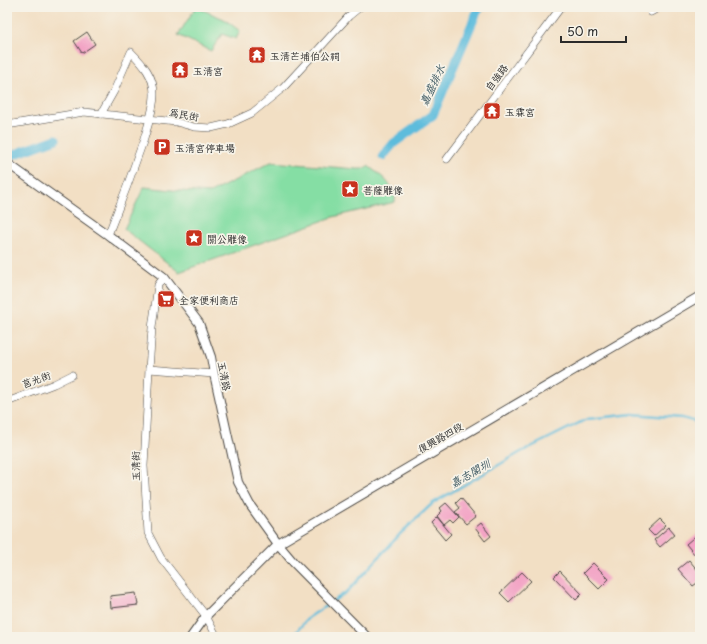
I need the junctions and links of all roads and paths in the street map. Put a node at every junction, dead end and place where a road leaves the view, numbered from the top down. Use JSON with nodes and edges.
{"nodes":[{"id":1,"x":360,"y":7,"type":"edge"},
{"id":2,"x":561,"y":7,"type":"edge"},
{"id":3,"x":660,"y":7,"type":"edge"},
{"id":4,"x":651,"y":12,"type":"dead end"},
{"id":5,"x":101,"y":114,"type":"junction"},
{"id":6,"x":150,"y":119,"type":"junction"},
{"id":7,"x":7,"y":125,"type":"edge"},
{"id":8,"x":448,"y":159,"type":"dead end"},
{"id":9,"x":10,"y":164,"type":"edge"},
{"id":10,"x":108,"y":235,"type":"junction"},
{"id":11,"x":164,"y":277,"type":"junction"},
{"id":12,"x":700,"y":296,"type":"edge"},
{"id":13,"x":148,"y":368,"type":"junction"},
{"id":14,"x":214,"y":374,"type":"junction"},
{"id":15,"x":72,"y":375,"type":"dead end"},
{"id":16,"x":7,"y":402,"type":"edge"},
{"id":17,"x":278,"y":544,"type":"junction"},
{"id":18,"x":206,"y":616,"type":"junction"},
{"id":19,"x":191,"y":637,"type":"edge"},
{"id":20,"x":217,"y":637,"type":"edge"},
{"id":21,"x":368,"y":637,"type":"edge"}],
"edges":[{"from":1,"to":6,"type":"street","name":"為民街"},
{"from":2,"to":8,"type":"street","name":"自強路"},
{"from":3,"to":4,"type":"street"},
{"from":5,"to":6,"type":"street","name":"為民街"},
{"from":5,"to":6,"type":"street"},
{"from":5,"to":7,"type":"street","name":"為民街"},
{"from":6,"to":10,"type":"street"},
{"from":9,"to":10,"type":"street","name":"玉清路"},
{"from":10,"to":11,"type":"street","name":"玉清路"},
{"from":11,"to":13,"type":"street","name":"玉清街"},
{"from":11,"to":14,"type":"street","name":"玉清路"},
{"from":12,"to":17,"type":"street","name":"復興路四段"},
{"from":13,"to":14,"type":"street"},
{"from":13,"to":18,"type":"street","name":"玉清街"},
{"from":14,"to":17,"type":"street","name":"玉清路"},
{"from":15,"to":16,"type":"street","name":"莒光街"},
{"from":17,"to":18,"type":"street","name":"復興路四段"},
{"from":17,"to":21,"type":"street","name":"玉清路"},
{"from":18,"to":19,"type":"street","name":"復興路四段"},
{"from":18,"to":20,"type":"street","name":"玉清街"}]}
